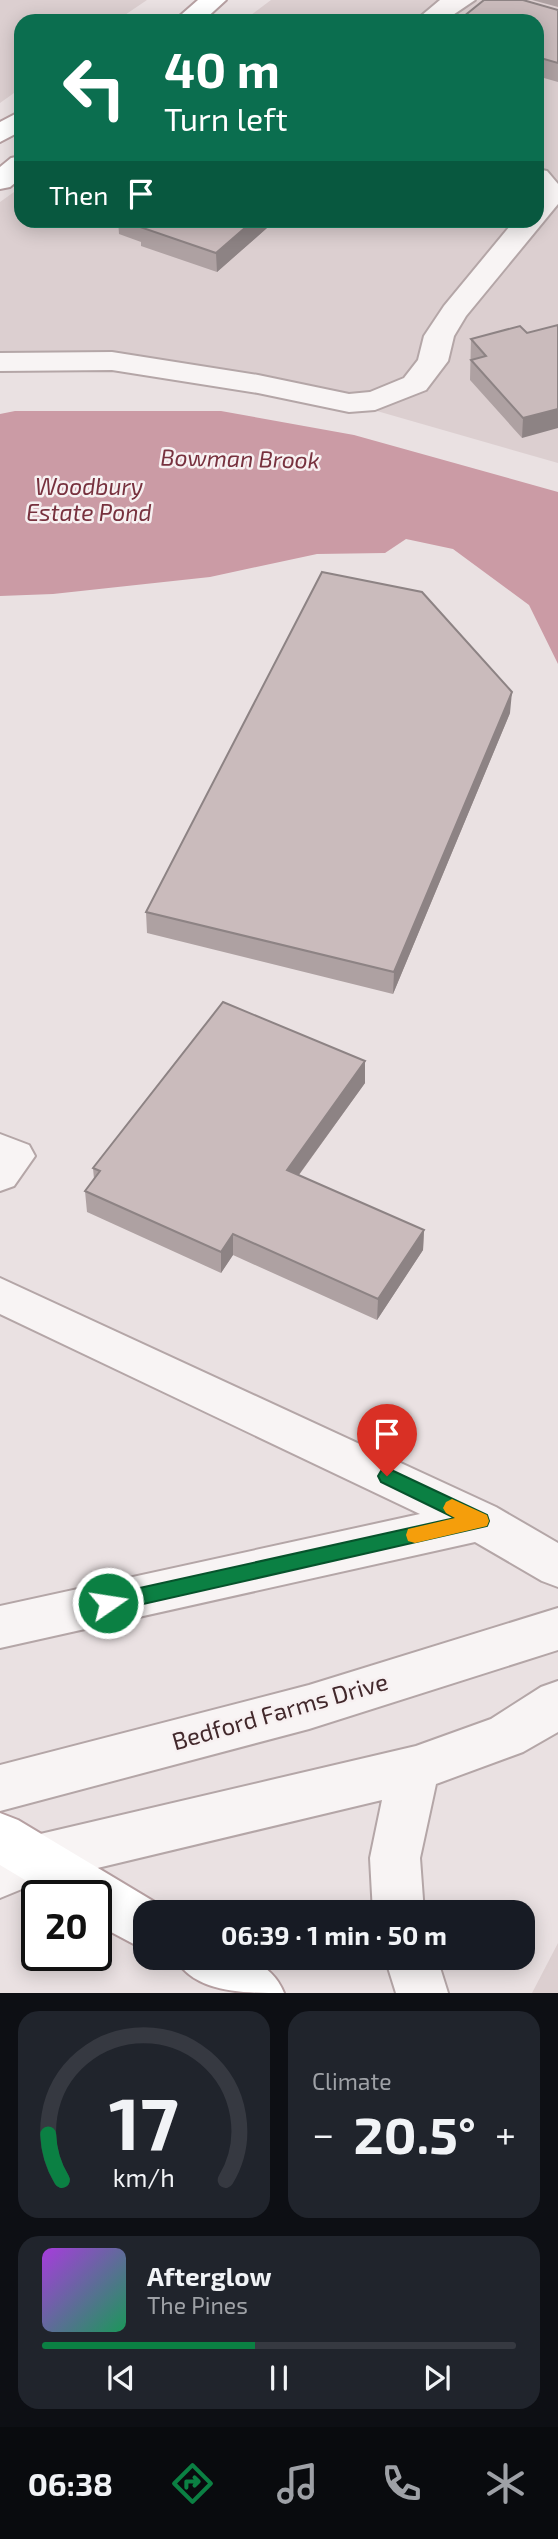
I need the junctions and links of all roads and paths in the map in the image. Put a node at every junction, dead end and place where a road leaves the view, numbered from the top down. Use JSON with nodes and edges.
{"nodes":[{"id":1,"x":214,"y":0,"type":"edge"},
{"id":2,"x":463,"y":0,"type":"edge"},
{"id":3,"x":196,"y":14,"type":"edge"},
{"id":4,"x":437,"y":14,"type":"edge"},
{"id":5,"x":14,"y":170,"type":"edge"},
{"id":6,"x":0,"y":181,"type":"edge"},
{"id":7,"x":547,"y":182,"type":"edge"},
{"id":8,"x":544,"y":204,"type":"edge"},
{"id":9,"x":523,"y":228,"type":"edge"},
{"id":10,"x":0,"y":362,"type":"edge"},
{"id":11,"x":0,"y":1150,"type":"edge"},
{"id":12,"x":0,"y":1175,"type":"edge"},
{"id":13,"x":0,"y":1295,"type":"edge"},
{"id":14,"x":480,"y":1521,"type":"junction"},
{"id":15,"x":558,"y":1567,"type":"edge"},
{"id":16,"x":0,"y":1627,"type":"edge"},
{"id":17,"x":558,"y":1629,"type":"edge"},
{"id":18,"x":558,"y":1703,"type":"edge"},
{"id":19,"x":416,"y":1769,"type":"junction"},
{"id":20,"x":0,"y":1788,"type":"edge"},
{"id":21,"x":12,"y":1857,"type":"edge"},
{"id":22,"x":63,"y":1880,"type":"edge"},
{"id":23,"x":395,"y":1900,"type":"edge"},
{"id":24,"x":112,"y":1905,"type":"edge"},
{"id":25,"x":133,"y":1918,"type":"edge"},
{"id":26,"x":221,"y":1970,"type":"edge"},
{"id":27,"x":415,"y":1970,"type":"edge"},
{"id":28,"x":258,"y":1993,"type":"edge"},
{"id":29,"x":422,"y":1993,"type":"edge"}],
"edges":[{"from":1,"to":3,"type":"main road"},
{"from":2,"to":4,"type":"street"},
{"from":5,"to":6,"type":"main road"},
{"from":7,"to":8,"type":"street"},
{"from":9,"to":10,"type":"street"},
{"from":11,"to":12,"type":"street"},
{"from":13,"to":14,"type":"street"},
{"from":14,"to":15,"type":"street"},
{"from":14,"to":16,"type":"street"},
{"from":17,"to":20,"type":"street","name":"Bedford Farms Drive"},
{"from":18,"to":19,"type":"street"},
{"from":19,"to":21,"type":"street"},
{"from":19,"to":23,"type":"street"},
{"from":21,"to":22,"type":"main road"},
{"from":24,"to":25,"type":"main road"},
{"from":26,"to":28,"type":"main road"},
{"from":27,"to":29,"type":"street"}]}
